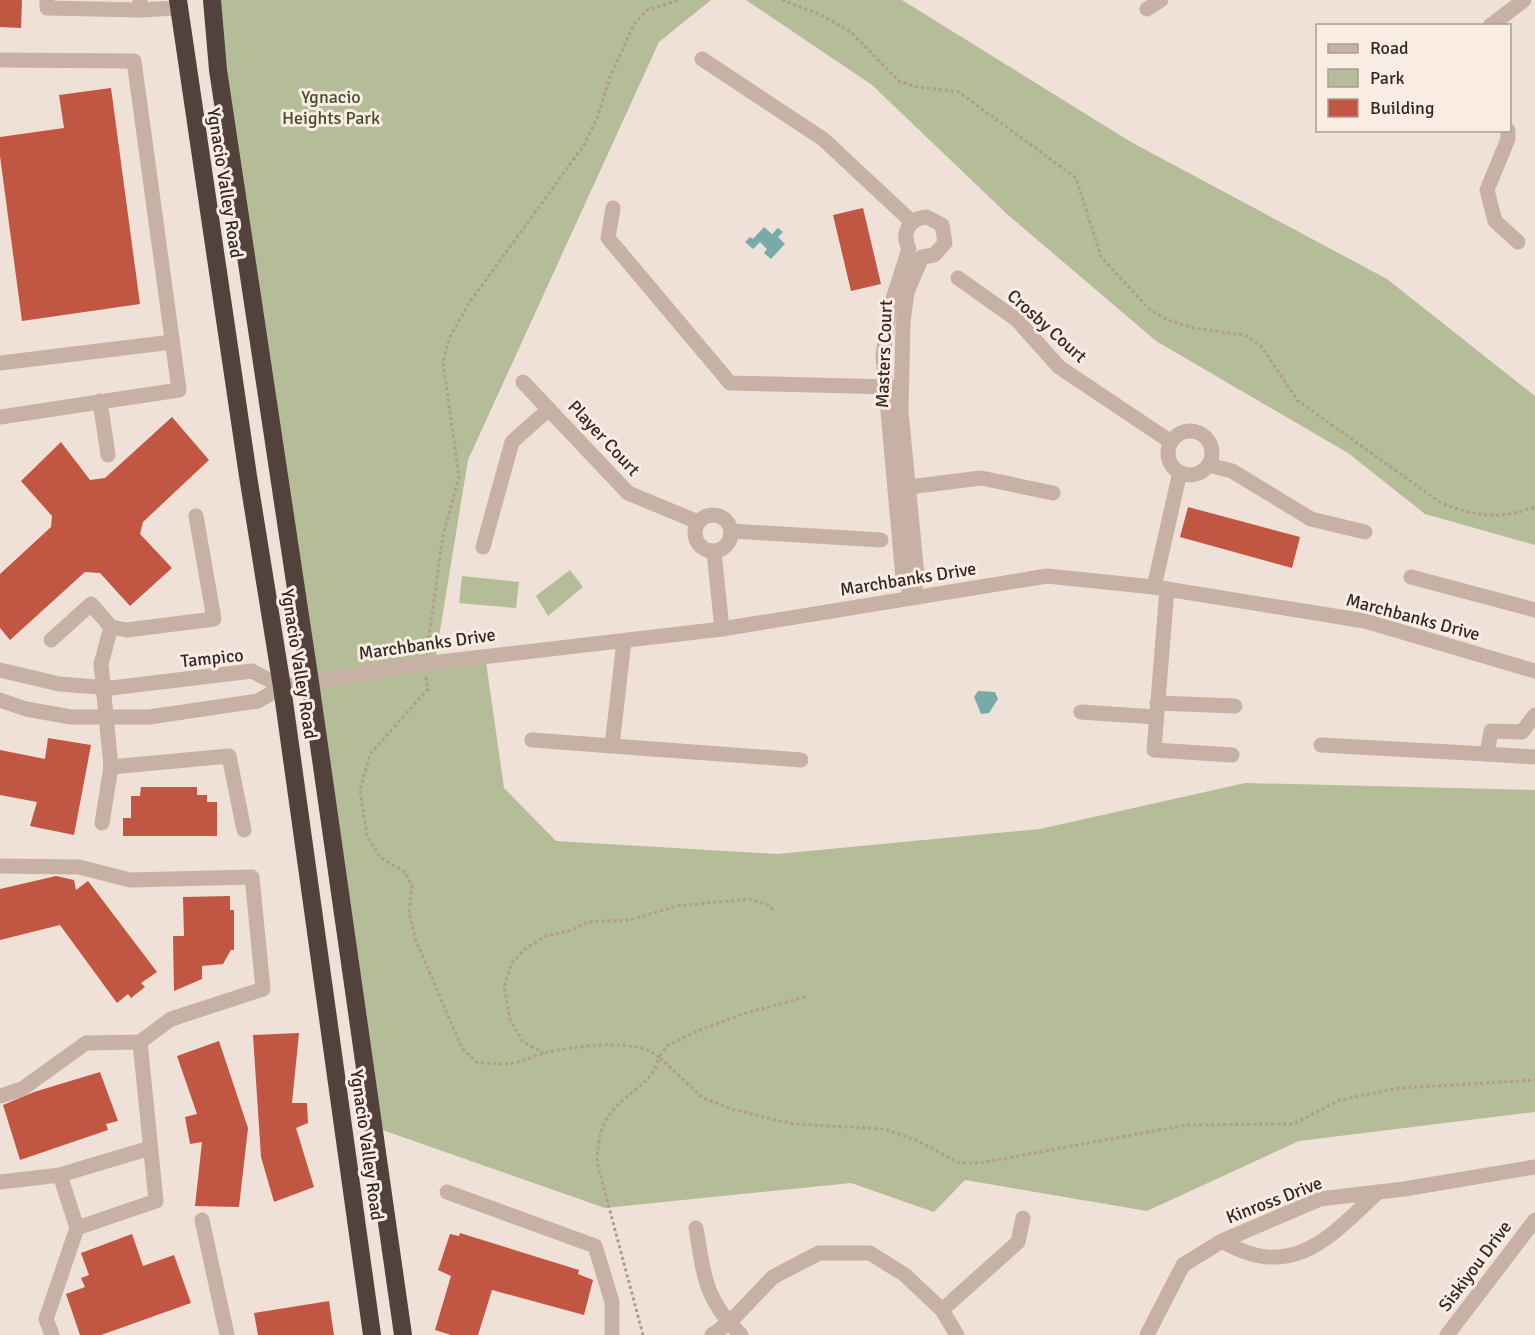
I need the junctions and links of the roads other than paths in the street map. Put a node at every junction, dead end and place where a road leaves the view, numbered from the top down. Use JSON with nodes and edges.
{"nodes":[{"id":1,"x":47,"y":0,"type":"edge"},
{"id":2,"x":212,"y":0,"type":"edge"},
{"id":3,"x":1161,"y":0,"type":"edge"},
{"id":4,"x":1524,"y":0,"type":"edge"},
{"id":5,"x":178,"y":4,"type":"edge"},
{"id":6,"x":140,"y":5,"type":"edge"},
{"id":7,"x":1147,"y":9,"type":"dead end"},
{"id":8,"x":1493,"y":24,"type":"edge"},
{"id":9,"x":702,"y":59,"type":"dead end"},
{"id":10,"x":0,"y":60,"type":"edge"},
{"id":11,"x":1508,"y":132,"type":"edge"},
{"id":12,"x":613,"y":208,"type":"dead end"},
{"id":13,"x":912,"y":222,"type":"junction"},
{"id":14,"x":1518,"y":242,"type":"dead end"},
{"id":15,"x":958,"y":278,"type":"dead end"},
{"id":16,"x":172,"y":342,"type":"junction"},
{"id":17,"x":0,"y":363,"type":"edge"},
{"id":18,"x":523,"y":382,"type":"dead end"},
{"id":19,"x":901,"y":386,"type":"junction"},
{"id":20,"x":884,"y":387,"type":"junction"},
{"id":21,"x":100,"y":401,"type":"junction"},
{"id":22,"x":549,"y":409,"type":"junction"},
{"id":23,"x":0,"y":417,"type":"edge"},
{"id":24,"x":1171,"y":442,"type":"junction"},
{"id":25,"x":108,"y":455,"type":"dead end"},
{"id":26,"x":1209,"y":465,"type":"junction"},
{"id":27,"x":1180,"y":472,"type":"junction"},
{"id":28,"x":902,"y":486,"type":"junction"},
{"id":29,"x":1053,"y":493,"type":"dead end"},
{"id":30,"x":196,"y":516,"type":"dead end"},
{"id":31,"x":698,"y":522,"type":"junction"},
{"id":32,"x":732,"y":531,"type":"junction"},
{"id":33,"x":1365,"y":532,"type":"dead end"},
{"id":34,"x":881,"y":540,"type":"dead end"},
{"id":35,"x":483,"y":547,"type":"dead end"},
{"id":36,"x":714,"y":552,"type":"junction"},
{"id":37,"x":1411,"y":577,"type":"dead end"},
{"id":38,"x":1160,"y":588,"type":"junction"},
{"id":39,"x":913,"y":597,"type":"junction"},
{"id":40,"x":1535,"y":610,"type":"edge"},
{"id":41,"x":111,"y":627,"type":"junction"},
{"id":42,"x":722,"y":629,"type":"junction"},
{"id":43,"x":51,"y":640,"type":"dead end"},
{"id":44,"x":624,"y":641,"type":"junction"},
{"id":45,"x":0,"y":670,"type":"edge"},
{"id":46,"x":1535,"y":671,"type":"edge"},
{"id":47,"x":310,"y":682,"type":"junction"},
{"id":48,"x":105,"y":687,"type":"junction"},
{"id":49,"x":282,"y":687,"type":"junction"},
{"id":50,"x":0,"y":700,"type":"edge"},
{"id":51,"x":1234,"y":706,"type":"dead end"},
{"id":52,"x":1157,"y":710,"type":"junction"},
{"id":53,"x":1081,"y":712,"type":"dead end"},
{"id":54,"x":1535,"y":715,"type":"edge"},
{"id":55,"x":106,"y":717,"type":"junction"},
{"id":56,"x":532,"y":740,"type":"dead end"},
{"id":57,"x":1321,"y":745,"type":"dead end"},
{"id":58,"x":612,"y":746,"type":"junction"},
{"id":59,"x":1487,"y":754,"type":"junction"},
{"id":60,"x":1232,"y":755,"type":"dead end"},
{"id":61,"x":1535,"y":757,"type":"edge"},
{"id":62,"x":801,"y":760,"type":"dead end"},
{"id":63,"x":111,"y":767,"type":"junction"},
{"id":64,"x":102,"y":823,"type":"dead end"},
{"id":65,"x":244,"y":830,"type":"dead end"},
{"id":66,"x":0,"y":866,"type":"edge"},
{"id":67,"x":140,"y":1042,"type":"junction"},
{"id":68,"x":0,"y":1096,"type":"edge"},
{"id":69,"x":150,"y":1148,"type":"junction"},
{"id":70,"x":1535,"y":1167,"type":"edge"},
{"id":71,"x":60,"y":1175,"type":"junction"},
{"id":72,"x":0,"y":1182,"type":"edge"},
{"id":73,"x":447,"y":1192,"type":"dead end"},
{"id":74,"x":1378,"y":1192,"type":"junction"},
{"id":75,"x":1023,"y":1218,"type":"dead end"},
{"id":76,"x":202,"y":1220,"type":"dead end"},
{"id":77,"x":1535,"y":1220,"type":"edge"},
{"id":78,"x":77,"y":1228,"type":"junction"},
{"id":79,"x":696,"y":1228,"type":"dead end"},
{"id":80,"x":1222,"y":1241,"type":"junction"},
{"id":81,"x":942,"y":1310,"type":"junction"},
{"id":82,"x":729,"y":1323,"type":"junction"},
{"id":83,"x":52,"y":1335,"type":"edge"},
{"id":84,"x":227,"y":1335,"type":"edge"},
{"id":85,"x":372,"y":1335,"type":"edge"},
{"id":86,"x":403,"y":1335,"type":"edge"},
{"id":87,"x":612,"y":1335,"type":"edge"},
{"id":88,"x":712,"y":1335,"type":"edge"},
{"id":89,"x":741,"y":1335,"type":"edge"},
{"id":90,"x":957,"y":1335,"type":"edge"},
{"id":91,"x":1147,"y":1335,"type":"edge"},
{"id":92,"x":1447,"y":1335,"type":"edge"}],
"edges":[{"from":1,"to":6,"type":"street"},
{"from":2,"to":47,"type":"highway","name":"Ygnacio Valley Road"},
{"from":3,"to":7,"type":"street"},
{"from":4,"to":8,"type":"street"},
{"from":5,"to":6,"type":"street"},
{"from":5,"to":49,"type":"highway","name":"Ygnacio Valley Road"},
{"from":9,"to":13,"type":"street"},
{"from":10,"to":16,"type":"street"},
{"from":11,"to":14,"type":"street"},
{"from":12,"to":20,"type":"street"},
{"from":13,"to":19,"type":"street","name":"Masters Court"},
{"from":13,"to":20,"type":"street","name":"Masters Court"},
{"from":15,"to":24,"type":"street","name":"Crosby Court"},
{"from":16,"to":17,"type":"street"},
{"from":16,"to":21,"type":"street"},
{"from":18,"to":22,"type":"street","name":"Player Court"},
{"from":19,"to":20,"type":"street"},
{"from":19,"to":28,"type":"street","name":"Masters Court"},
{"from":20,"to":28,"type":"street","name":"Masters Court"},
{"from":21,"to":23,"type":"street"},
{"from":21,"to":25,"type":"street"},
{"from":22,"to":31,"type":"street","name":"Player Court"},
{"from":22,"to":35,"type":"street"},
{"from":24,"to":26,"type":"street"},
{"from":24,"to":27,"type":"street"},
{"from":26,"to":27,"type":"street"},
{"from":26,"to":33,"type":"street"},
{"from":27,"to":38,"type":"street"},
{"from":28,"to":29,"type":"street"},
{"from":28,"to":39,"type":"street","name":"Masters Court"},
{"from":30,"to":41,"type":"street"},
{"from":31,"to":32,"type":"street"},
{"from":31,"to":36,"type":"street"},
{"from":32,"to":34,"type":"street"},
{"from":32,"to":36,"type":"street"},
{"from":36,"to":42,"type":"street"},
{"from":37,"to":40,"type":"street"},
{"from":38,"to":39,"type":"street","name":"Marchbanks Drive"},
{"from":38,"to":46,"type":"street","name":"Marchbanks Drive"},
{"from":38,"to":52,"type":"street"},
{"from":39,"to":42,"type":"street","name":"Marchbanks Drive"},
{"from":41,"to":43,"type":"street"},
{"from":41,"to":48,"type":"street"},
{"from":42,"to":44,"type":"street","name":"Marchbanks Drive"},
{"from":44,"to":47,"type":"street","name":"Marchbanks Drive"},
{"from":44,"to":58,"type":"street"},
{"from":45,"to":48,"type":"street","name":"Tampico"},
{"from":47,"to":49,"type":"street","name":"Marchbanks Drive"},
{"from":47,"to":86,"type":"highway","name":"Ygnacio Valley Road"},
{"from":48,"to":49,"type":"street","name":"Tampico"},
{"from":48,"to":55,"type":"street"},
{"from":49,"to":55,"type":"street"},
{"from":49,"to":85,"type":"highway","name":"Ygnacio Valley Road"},
{"from":50,"to":55,"type":"street"},
{"from":51,"to":52,"type":"street"},
{"from":52,"to":53,"type":"street"},
{"from":52,"to":60,"type":"street"},
{"from":54,"to":59,"type":"street"},
{"from":55,"to":63,"type":"street"},
{"from":56,"to":58,"type":"street"},
{"from":57,"to":59,"type":"street"},
{"from":58,"to":62,"type":"street"},
{"from":59,"to":61,"type":"street"},
{"from":63,"to":64,"type":"street"},
{"from":63,"to":65,"type":"street"},
{"from":66,"to":67,"type":"street"},
{"from":67,"to":68,"type":"street"},
{"from":67,"to":69,"type":"street"},
{"from":69,"to":71,"type":"street"},
{"from":69,"to":78,"type":"street"},
{"from":70,"to":74,"type":"street","name":"Kinross Drive"},
{"from":71,"to":72,"type":"street"},
{"from":71,"to":78,"type":"street"},
{"from":73,"to":87,"type":"street"},
{"from":74,"to":80,"type":"street","name":"Kinross Drive"},
{"from":74,"to":80,"type":"street"},
{"from":75,"to":81,"type":"street"},
{"from":76,"to":84,"type":"street"},
{"from":77,"to":92,"type":"street","name":"Siskiyou Drive"},
{"from":78,"to":83,"type":"street"},
{"from":79,"to":82,"type":"street"},
{"from":80,"to":91,"type":"street","name":"Kinross Drive"},
{"from":81,"to":82,"type":"street"},
{"from":81,"to":90,"type":"street"},
{"from":82,"to":88,"type":"street"},
{"from":82,"to":89,"type":"street"}]}
